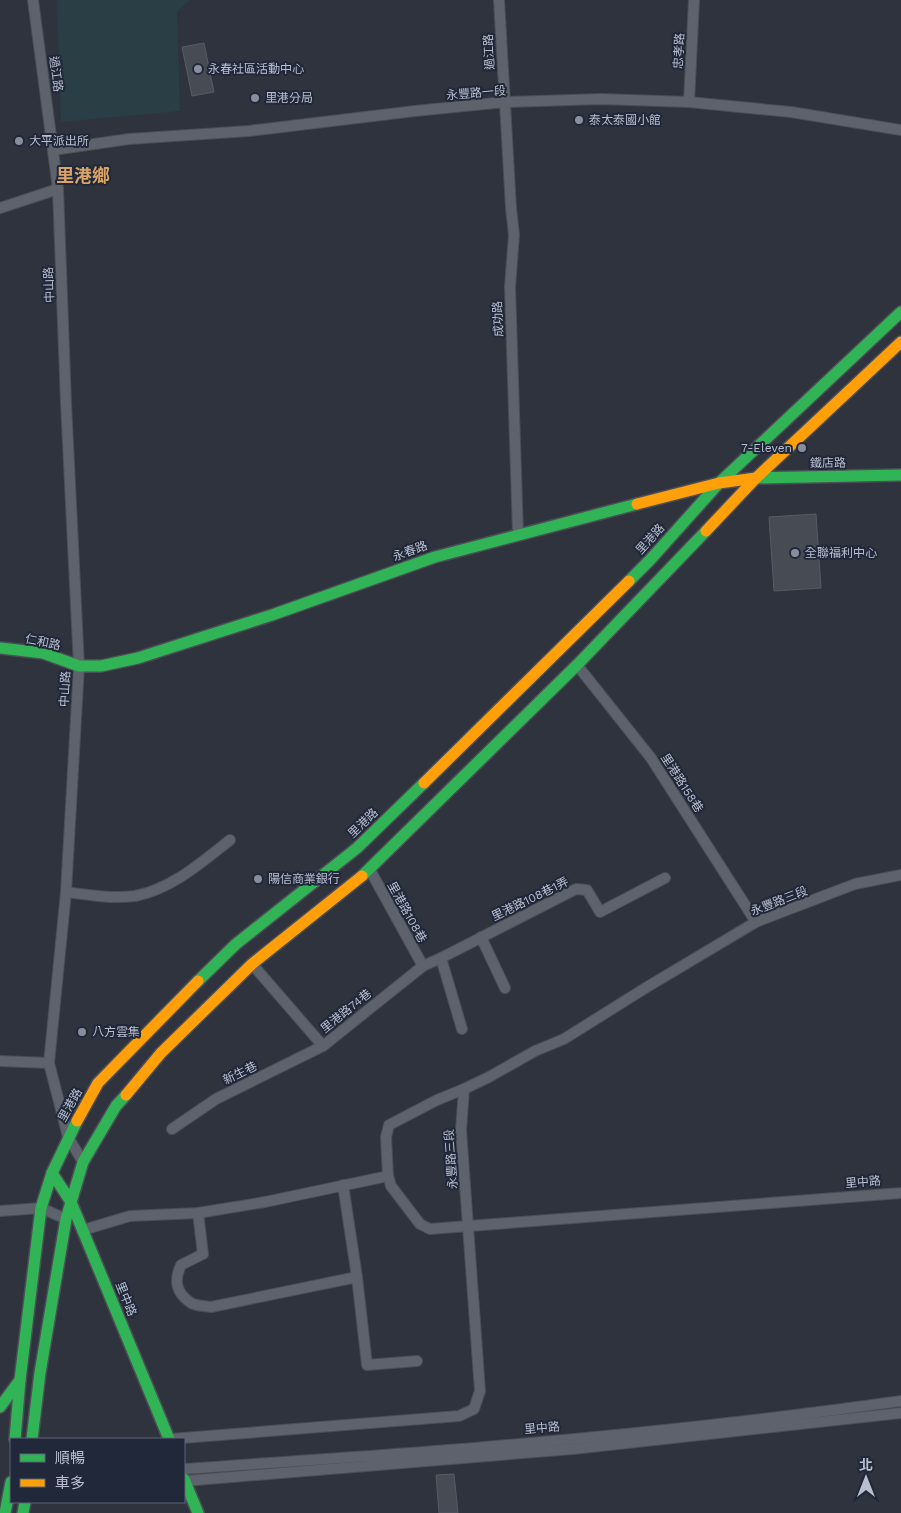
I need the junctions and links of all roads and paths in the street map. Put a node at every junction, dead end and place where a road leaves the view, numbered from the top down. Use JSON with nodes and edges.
{"nodes":[{"id":1,"x":33,"y":0,"type":"edge"},
{"id":2,"x":499,"y":0,"type":"edge"},
{"id":3,"x":694,"y":0,"type":"edge"},
{"id":4,"x":504,"y":102,"type":"junction"},
{"id":5,"x":688,"y":102,"type":"junction"},
{"id":6,"x":901,"y":130,"type":"edge"},
{"id":7,"x":53,"y":150,"type":"junction"},
{"id":8,"x":58,"y":189,"type":"junction"},
{"id":9,"x":0,"y":208,"type":"edge"},
{"id":10,"x":901,"y":312,"type":"edge"},
{"id":11,"x":901,"y":342,"type":"edge"},
{"id":12,"x":901,"y":475,"type":"edge"},
{"id":13,"x":756,"y":478,"type":"junction"},
{"id":14,"x":719,"y":483,"type":"junction"},
{"id":15,"x":518,"y":534,"type":"junction"},
{"id":16,"x":0,"y":648,"type":"edge"},
{"id":17,"x":577,"y":665,"type":"junction"},
{"id":18,"x":79,"y":666,"type":"junction"},
{"id":19,"x":230,"y":840,"type":"dead end"},
{"id":20,"x":370,"y":870,"type":"junction"},
{"id":21,"x":901,"y":875,"type":"edge"},
{"id":22,"x":665,"y":878,"type":"dead end"},
{"id":23,"x":66,"y":892,"type":"junction"},
{"id":24,"x":756,"y":922,"type":"junction"},
{"id":25,"x":481,"y":937,"type":"junction"},
{"id":26,"x":441,"y":958,"type":"junction"},
{"id":27,"x":252,"y":964,"type":"junction"},
{"id":28,"x":423,"y":966,"type":"junction"},
{"id":29,"x":505,"y":988,"type":"dead end"},
{"id":30,"x":462,"y":1029,"type":"dead end"},
{"id":31,"x":323,"y":1046,"type":"junction"},
{"id":32,"x":0,"y":1062,"type":"edge"},
{"id":33,"x":49,"y":1063,"type":"junction"},
{"id":34,"x":464,"y":1089,"type":"junction"},
{"id":35,"x":172,"y":1129,"type":"dead end"},
{"id":36,"x":68,"y":1137,"type":"junction"},
{"id":37,"x":83,"y":1162,"type":"junction"},
{"id":38,"x":52,"y":1173,"type":"junction"},
{"id":39,"x":388,"y":1176,"type":"junction"},
{"id":40,"x":343,"y":1185,"type":"junction"},
{"id":41,"x":901,"y":1193,"type":"edge"},
{"id":42,"x":72,"y":1202,"type":"junction"},
{"id":43,"x":41,"y":1208,"type":"junction"},
{"id":44,"x":0,"y":1211,"type":"edge"},
{"id":45,"x":198,"y":1213,"type":"junction"},
{"id":46,"x":66,"y":1219,"type":"junction"},
{"id":47,"x":469,"y":1227,"type":"junction"},
{"id":48,"x":83,"y":1230,"type":"junction"},
{"id":49,"x":357,"y":1276,"type":"junction"},
{"id":50,"x":417,"y":1360,"type":"dead end"},
{"id":51,"x":20,"y":1380,"type":"junction"},
{"id":52,"x":901,"y":1401,"type":"edge"},
{"id":53,"x":0,"y":1407,"type":"edge"},
{"id":54,"x":901,"y":1413,"type":"edge"},
{"id":55,"x":15,"y":1438,"type":"edge"},
{"id":56,"x":32,"y":1438,"type":"edge"},
{"id":57,"x":170,"y":1438,"type":"edge"},
{"id":58,"x":183,"y":1438,"type":"edge"},
{"id":59,"x":185,"y":1469,"type":"edge"},
{"id":60,"x":185,"y":1480,"type":"edge"},
{"id":61,"x":185,"y":1482,"type":"edge"},
{"id":62,"x":10,"y":1484,"type":"edge"},
{"id":63,"x":6,"y":1496,"type":"edge"},
{"id":64,"x":5,"y":1513,"type":"edge"},
{"id":65,"x":198,"y":1513,"type":"edge"}],
"edges":[{"from":1,"to":7,"type":"street","name":"過江路"},
{"from":2,"to":4,"type":"street","name":"過江路"},
{"from":3,"to":5,"type":"street","name":"忠孝路"},
{"from":4,"to":5,"type":"street","name":"永豐路一段"},
{"from":4,"to":7,"type":"street","name":"永豐路一段"},
{"from":4,"to":15,"type":"street","name":"成功路"},
{"from":5,"to":6,"type":"street","name":"永豐路一段"},
{"from":7,"to":8,"type":"street","name":"中山路"},
{"from":8,"to":9,"type":"street"},
{"from":8,"to":18,"type":"street","name":"中山路"},
{"from":10,"to":14,"type":"main road","name":"里港路"},
{"from":11,"to":13,"type":"main road"},
{"from":12,"to":13,"type":"main road","name":"鐵店路"},
{"from":13,"to":14,"type":"main road","name":"永春路"},
{"from":13,"to":17,"type":"main road"},
{"from":14,"to":15,"type":"main road","name":"永春路"},
{"from":14,"to":36,"type":"main road","name":"里港路"},
{"from":15,"to":18,"type":"main road","name":"永春路"},
{"from":16,"to":18,"type":"main road","name":"仁和路"},
{"from":17,"to":20,"type":"main road"},
{"from":17,"to":24,"type":"street","name":"里港路158巷"},
{"from":18,"to":23,"type":"street","name":"中山路"},
{"from":19,"to":23,"type":"street"},
{"from":20,"to":27,"type":"main road"},
{"from":20,"to":28,"type":"street","name":"里港路108巷"},
{"from":21,"to":24,"type":"street","name":"永豐路三段"},
{"from":22,"to":25,"type":"street","name":"里港路108巷1弄"},
{"from":23,"to":33,"type":"street","name":"中山路"},
{"from":24,"to":34,"type":"street","name":"永豐路三段"},
{"from":25,"to":26,"type":"street","name":"里港路108巷1弄"},
{"from":25,"to":29,"type":"street"},
{"from":26,"to":28,"type":"street","name":"里港路108巷1弄"},
{"from":26,"to":30,"type":"street"},
{"from":27,"to":31,"type":"street","name":"里港路74巷"},
{"from":27,"to":37,"type":"main road"},
{"from":28,"to":31,"type":"street","name":"里港路74巷"},
{"from":31,"to":35,"type":"street","name":"新生巷"},
{"from":32,"to":33,"type":"street"},
{"from":33,"to":36,"type":"street","name":"中山路"},
{"from":34,"to":39,"type":"street"},
{"from":34,"to":47,"type":"street","name":"永豐路三段"},
{"from":36,"to":37,"type":"street","name":"中山路"},
{"from":36,"to":38,"type":"main road","name":"里港路"},
{"from":37,"to":42,"type":"main road"},
{"from":38,"to":42,"type":"main road","name":"里中路"},
{"from":38,"to":43,"type":"main road","name":"里港路"},
{"from":39,"to":40,"type":"street"},
{"from":39,"to":47,"type":"street","name":"里中路"},
{"from":40,"to":45,"type":"street"},
{"from":40,"to":49,"type":"street"},
{"from":41,"to":47,"type":"street","name":"里中路"},
{"from":42,"to":46,"type":"main road"},
{"from":42,"to":48,"type":"main road","name":"里中路"},
{"from":43,"to":44,"type":"street"},
{"from":43,"to":46,"type":"street"},
{"from":43,"to":51,"type":"main road","name":"里港路"},
{"from":45,"to":48,"type":"street"},
{"from":45,"to":49,"type":"street"},
{"from":46,"to":56,"type":"main road"},
{"from":47,"to":58,"type":"street","name":"永豐路三段"},
{"from":48,"to":57,"type":"main road","name":"里中路"},
{"from":49,"to":50,"type":"street"},
{"from":51,"to":53,"type":"main road"},
{"from":51,"to":55,"type":"main road","name":"里港路"},
{"from":52,"to":59,"type":"street","name":"里中路"},
{"from":54,"to":60,"type":"street","name":"里中路"},
{"from":61,"to":65,"type":"main road","name":"里中路"},
{"from":62,"to":63,"type":"main road"},
{"from":63,"to":64,"type":"main road"}]}
